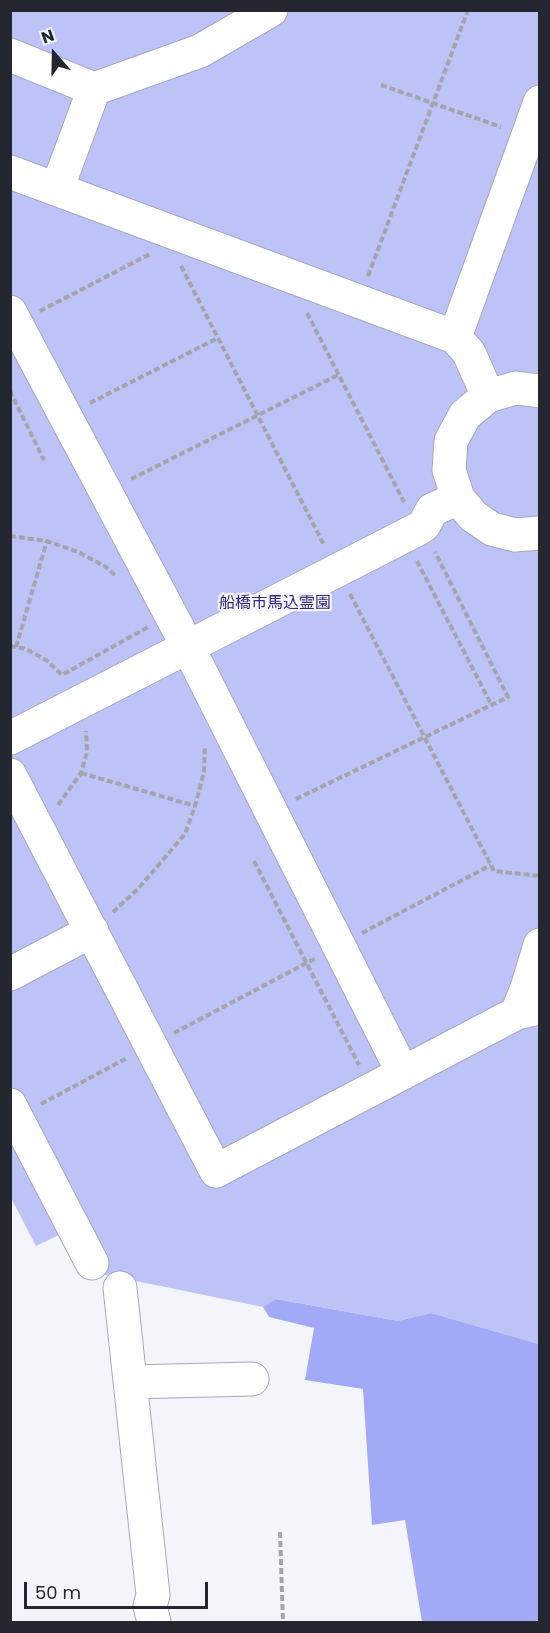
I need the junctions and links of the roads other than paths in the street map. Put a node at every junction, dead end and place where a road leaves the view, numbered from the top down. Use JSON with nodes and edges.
{"nodes":[{"id":1,"x":271,"y":10,"type":"edge"},
{"id":2,"x":10,"y":55,"type":"edge"},
{"id":3,"x":94,"y":89,"type":"junction"},
{"id":4,"x":540,"y":102,"type":"edge"},
{"id":5,"x":10,"y":172,"type":"edge"},
{"id":6,"x":57,"y":189,"type":"junction"},
{"id":7,"x":14,"y":317,"type":"edge"},
{"id":8,"x":455,"y":337,"type":"junction"},
{"id":9,"x":540,"y":391,"type":"edge"},
{"id":10,"x":488,"y":396,"type":"junction"},
{"id":11,"x":458,"y":498,"type":"junction"},
{"id":12,"x":540,"y":533,"type":"edge"},
{"id":13,"x":180,"y":651,"type":"junction"},
{"id":14,"x":10,"y":738,"type":"edge"},
{"id":15,"x":10,"y":775,"type":"edge"},
{"id":16,"x":91,"y":929,"type":"junction"},
{"id":17,"x":540,"y":945,"type":"edge"},
{"id":18,"x":10,"y":974,"type":"edge"},
{"id":19,"x":528,"y":1010,"type":"edge"},
{"id":20,"x":403,"y":1073,"type":"junction"},
{"id":21,"x":14,"y":1111,"type":"edge"},
{"id":22,"x":92,"y":1263,"type":"dead end"},
{"id":23,"x":120,"y":1288,"type":"dead end"},
{"id":24,"x":252,"y":1379,"type":"dead end"},
{"id":25,"x":130,"y":1382,"type":"junction"},
{"id":26,"x":154,"y":1623,"type":"edge"}],
"edges":[{"from":1,"to":3,"type":"street"},
{"from":2,"to":3,"type":"street"},
{"from":3,"to":6,"type":"street"},
{"from":4,"to":8,"type":"street"},
{"from":5,"to":6,"type":"street"},
{"from":6,"to":8,"type":"street"},
{"from":7,"to":13,"type":"street"},
{"from":8,"to":10,"type":"street"},
{"from":9,"to":10,"type":"street"},
{"from":10,"to":11,"type":"street"},
{"from":11,"to":12,"type":"street"},
{"from":11,"to":13,"type":"street"},
{"from":13,"to":14,"type":"street"},
{"from":13,"to":20,"type":"street"},
{"from":15,"to":16,"type":"street"},
{"from":16,"to":18,"type":"street"},
{"from":16,"to":20,"type":"street"},
{"from":17,"to":19,"type":"street"},
{"from":19,"to":20,"type":"street"},
{"from":21,"to":22,"type":"street"},
{"from":23,"to":25,"type":"street"},
{"from":24,"to":25,"type":"street"},
{"from":25,"to":26,"type":"street"}]}
